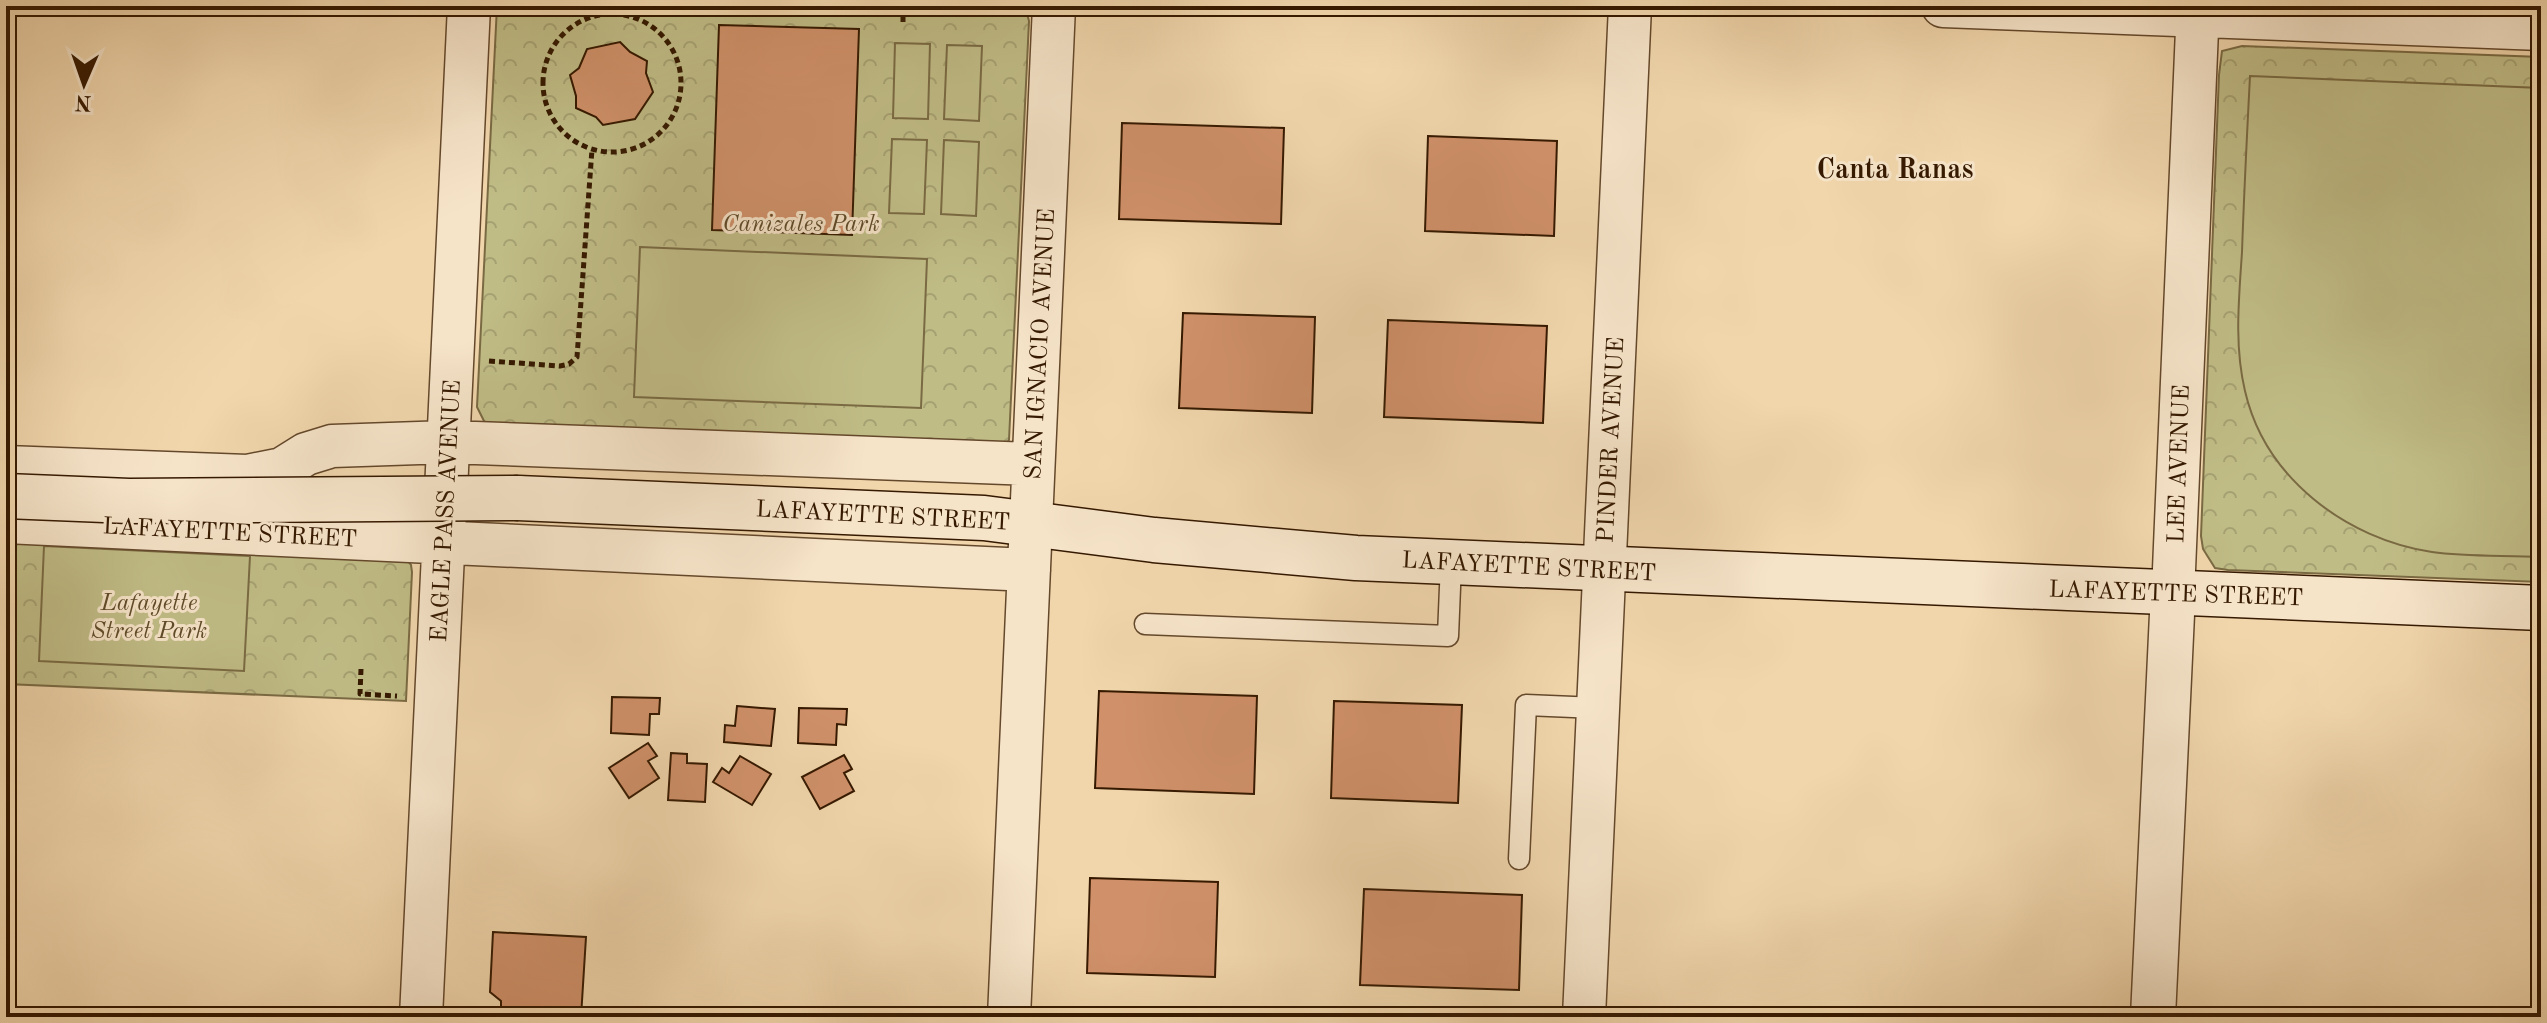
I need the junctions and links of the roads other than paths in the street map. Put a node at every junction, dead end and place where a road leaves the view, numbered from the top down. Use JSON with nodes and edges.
{"nodes":[{"id":1,"x":469,"y":6,"type":"edge"},
{"id":2,"x":1054,"y":6,"type":"edge"},
{"id":3,"x":1630,"y":6,"type":"edge"},
{"id":4,"x":1943,"y":6,"type":"edge"},
{"id":5,"x":2198,"y":11,"type":"edge"},
{"id":6,"x":2541,"y":29,"type":"edge"},
{"id":7,"x":448,"y":442,"type":"junction"},
{"id":8,"x":1033,"y":464,"type":"junction"},
{"id":9,"x":6,"y":467,"type":"edge"},
{"id":10,"x":6,"y":496,"type":"edge"},
{"id":11,"x":6,"y":522,"type":"edge"},
{"id":12,"x":1031,"y":524,"type":"junction"},
{"id":13,"x":444,"y":541,"type":"junction"},
{"id":14,"x":1451,"y":563,"type":"junction"},
{"id":15,"x":1029,"y":570,"type":"junction"},
{"id":16,"x":1604,"y":570,"type":"junction"},
{"id":17,"x":2173,"y":593,"type":"junction"},
{"id":18,"x":2541,"y":608,"type":"edge"},
{"id":19,"x":1145,"y":624,"type":"dead end"},
{"id":20,"x":1597,"y":708,"type":"junction"},
{"id":21,"x":1519,"y":859,"type":"dead end"},
{"id":22,"x":421,"y":1017,"type":"edge"},
{"id":23,"x":1009,"y":1017,"type":"edge"},
{"id":24,"x":1584,"y":1017,"type":"edge"},
{"id":25,"x":2153,"y":1017,"type":"edge"}],
"edges":[{"from":1,"to":7,"type":"street","name":"EAGLE PASS AVENUE"},
{"from":2,"to":8,"type":"street","name":"SAN IGNACIO AVENUE"},
{"from":3,"to":16,"type":"street","name":"PINDER AVENUE"},
{"from":4,"to":5,"type":"street"},
{"from":5,"to":6,"type":"street"},
{"from":5,"to":17,"type":"street","name":"LEE AVENUE"},
{"from":7,"to":8,"type":"street"},
{"from":7,"to":9,"type":"street"},
{"from":7,"to":13,"type":"street","name":"EAGLE PASS AVENUE"},
{"from":8,"to":12,"type":"street","name":"SAN IGNACIO AVENUE"},
{"from":10,"to":12,"type":"main road","name":"LAFAYETTE STREET","bridge":true},
{"from":11,"to":13,"type":"street","name":"LAFAYETTE STREET"},
{"from":12,"to":14,"type":"main road","name":"LAFAYETTE STREET"},
{"from":12,"to":15,"type":"street","name":"SAN IGNACIO AVENUE"},
{"from":13,"to":15,"type":"street","name":"LAFAYETTE STREET"},
{"from":13,"to":22,"type":"street","name":"EAGLE PASS AVENUE"},
{"from":14,"to":16,"type":"main road","name":"LAFAYETTE STREET"},
{"from":14,"to":19,"type":"lane"},
{"from":15,"to":23,"type":"street","name":"SAN IGNACIO AVENUE"},
{"from":16,"to":17,"type":"main road","name":"LAFAYETTE STREET"},
{"from":16,"to":20,"type":"street","name":"PINDER AVENUE"},
{"from":17,"to":18,"type":"main road","name":"LAFAYETTE STREET"},
{"from":17,"to":25,"type":"main road","name":"LEE AVENUE"},
{"from":20,"to":21,"type":"lane"},
{"from":20,"to":24,"type":"street","name":"PINDER AVENUE"}]}
